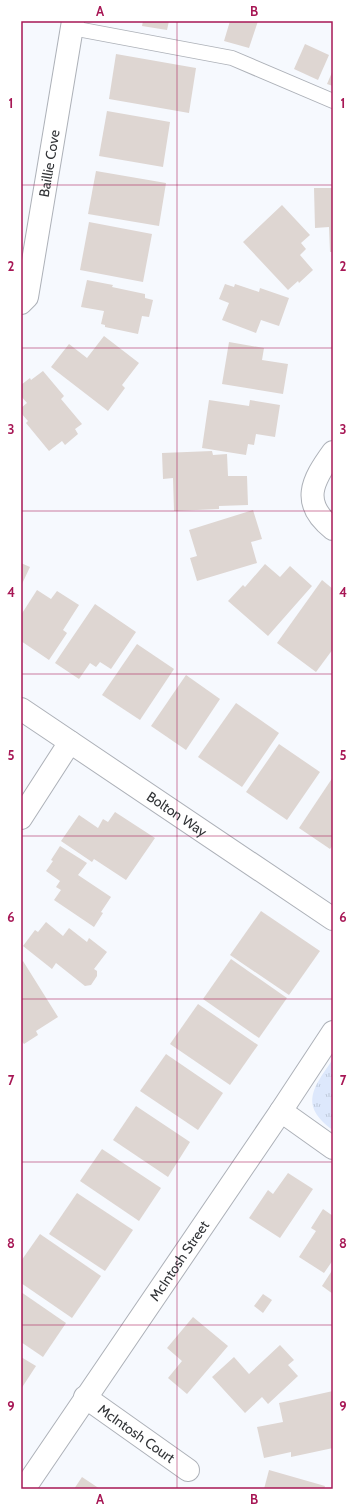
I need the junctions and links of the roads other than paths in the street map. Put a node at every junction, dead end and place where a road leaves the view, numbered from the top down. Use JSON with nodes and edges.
{"nodes":[{"id":1,"x":73,"y":25,"type":"edge"},
{"id":2,"x":333,"y":101,"type":"edge"},
{"id":3,"x":21,"y":303,"type":"edge"},
{"id":4,"x":333,"y":452,"type":"edge"},
{"id":5,"x":333,"y":529,"type":"edge"},
{"id":6,"x":21,"y":709,"type":"edge"},
{"id":7,"x":70,"y":742,"type":"junction"},
{"id":8,"x":21,"y":818,"type":"edge"},
{"id":9,"x":333,"y":919,"type":"edge"},
{"id":10,"x":333,"y":1032,"type":"edge"},
{"id":11,"x":281,"y":1111,"type":"junction"},
{"id":12,"x":333,"y":1148,"type":"edge"},
{"id":13,"x":85,"y":1397,"type":"junction"},
{"id":14,"x":188,"y":1470,"type":"dead end"},
{"id":15,"x":24,"y":1489,"type":"edge"}],
"edges":[{"from":1,"to":2,"type":"lane"},
{"from":1,"to":3,"type":"street","name":"Baillie Cove"},
{"from":4,"to":5,"type":"street"},
{"from":6,"to":7,"type":"street","name":"Bolton Way"},
{"from":7,"to":8,"type":"street"},
{"from":7,"to":9,"type":"street","name":"Bolton Way"},
{"from":10,"to":11,"type":"street","name":"McIntosh Street"},
{"from":11,"to":12,"type":"street"},
{"from":11,"to":13,"type":"street","name":"McIntosh Street"},
{"from":13,"to":14,"type":"street","name":"McIntosh Court"},
{"from":13,"to":15,"type":"street","name":"McIntosh Street"}]}
